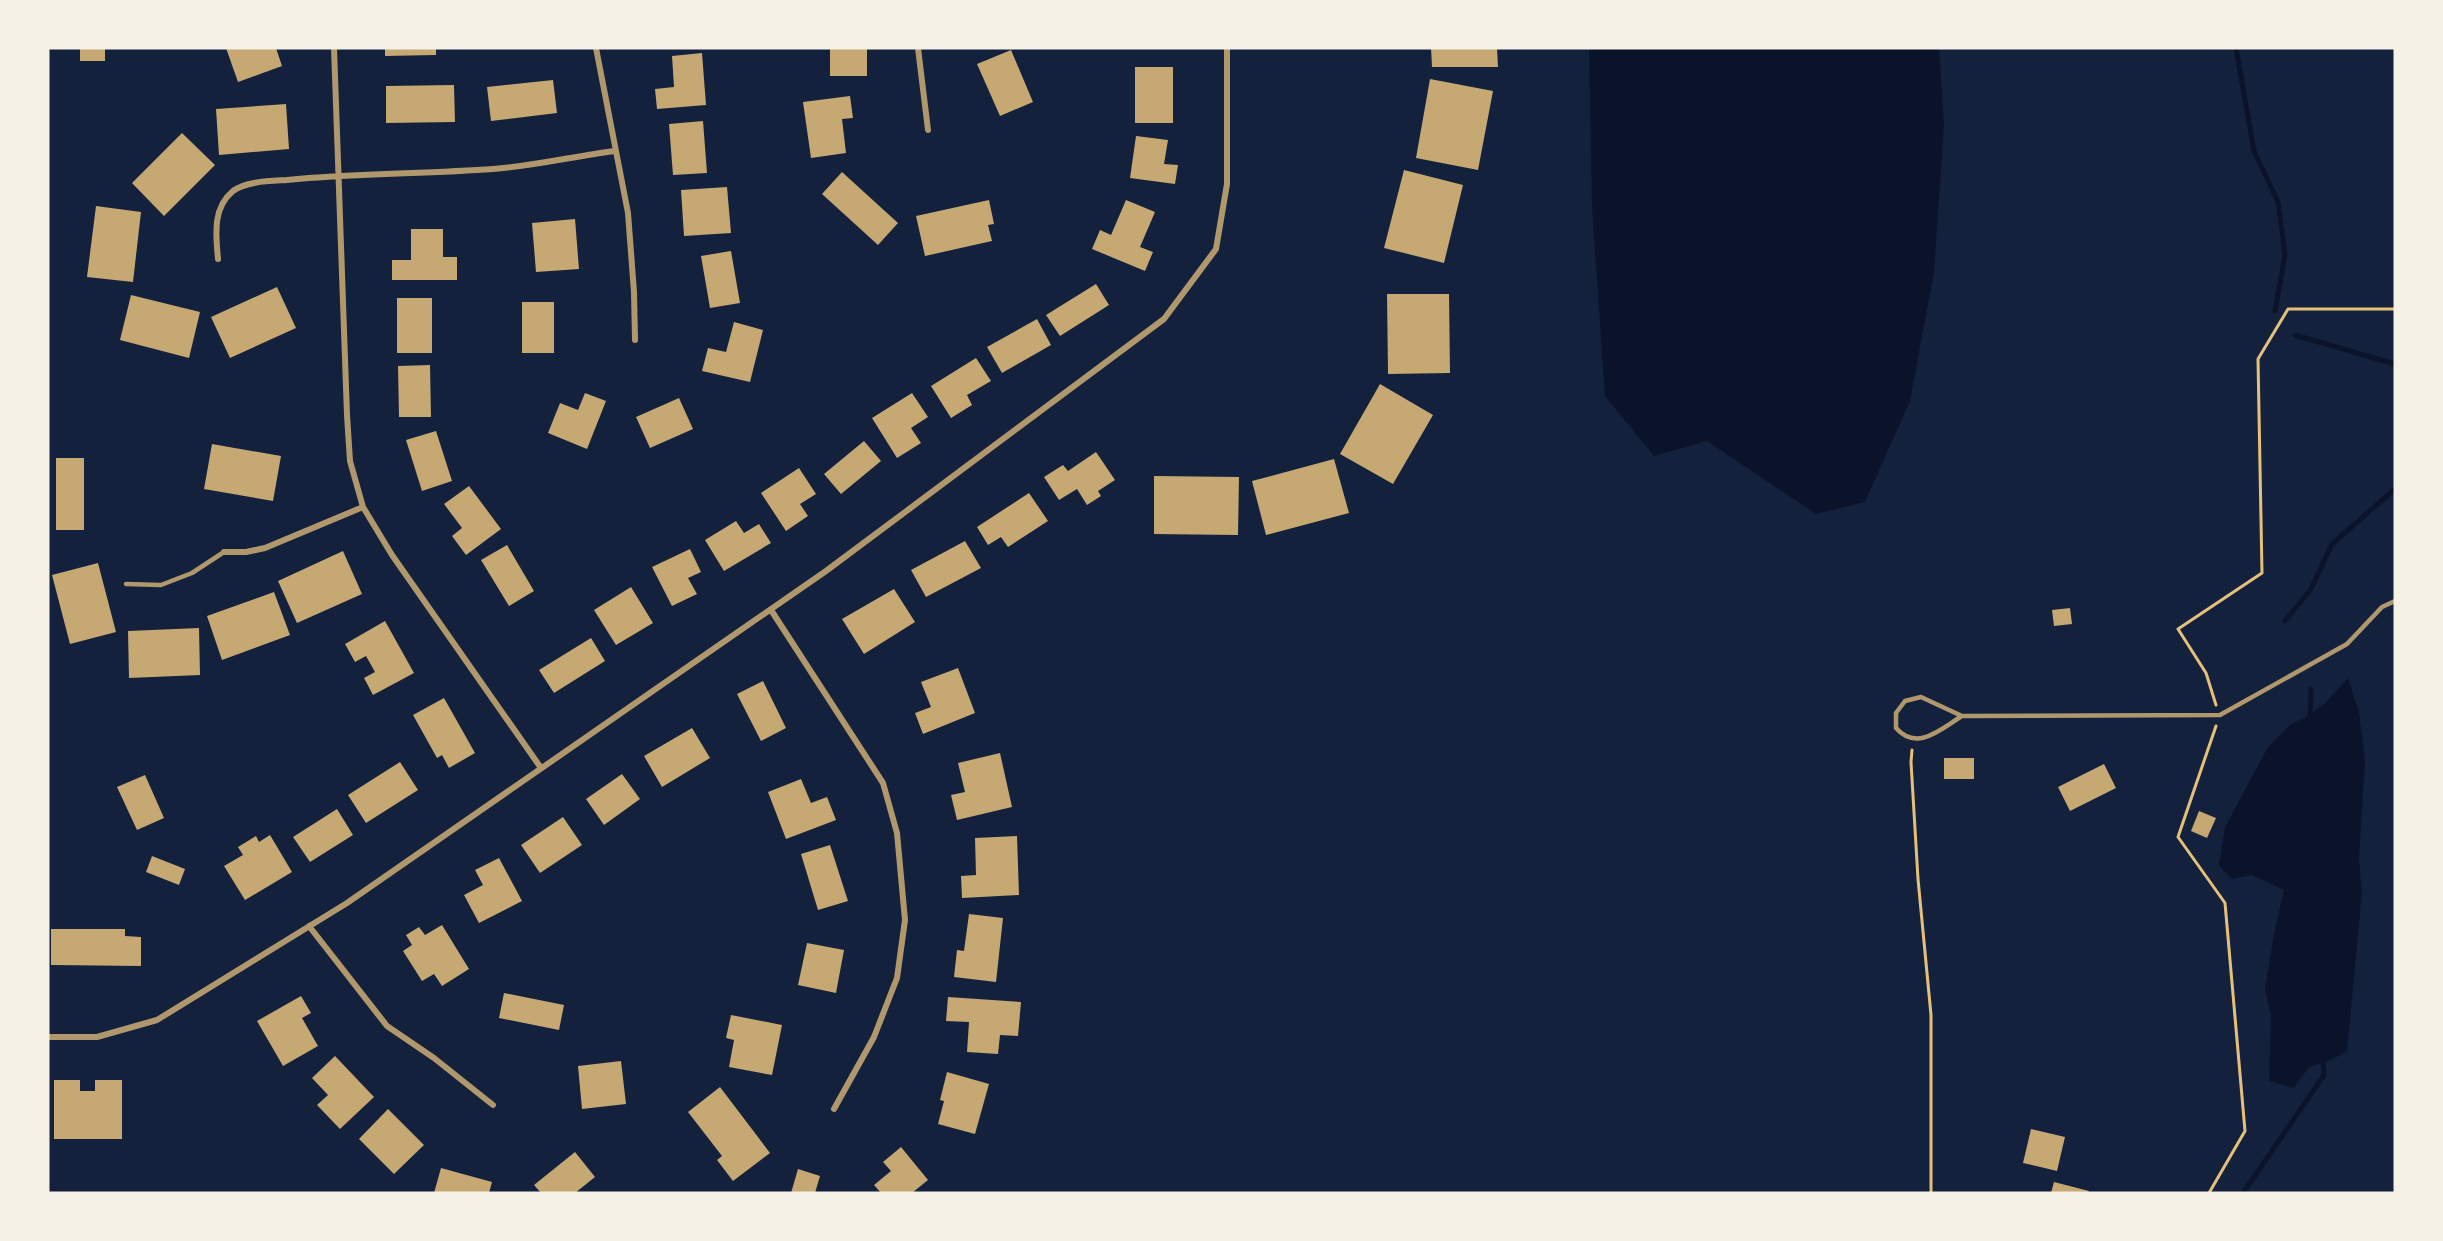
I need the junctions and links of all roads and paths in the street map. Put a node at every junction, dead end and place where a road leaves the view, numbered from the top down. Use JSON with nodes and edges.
{"nodes":[{"id":1,"x":334,"y":48,"type":"edge"},
{"id":2,"x":596,"y":48,"type":"edge"},
{"id":3,"x":918,"y":48,"type":"edge"},
{"id":4,"x":1227,"y":48,"type":"edge"},
{"id":5,"x":928,"y":130,"type":"dead end"},
{"id":6,"x":615,"y":151,"type":"junction"},
{"id":7,"x":338,"y":175,"type":"junction"},
{"id":8,"x":218,"y":259,"type":"dead end"},
{"id":9,"x":635,"y":340,"type":"dead end"},
{"id":10,"x":363,"y":507,"type":"junction"},
{"id":11,"x":224,"y":552,"type":"joint"},
{"id":12,"x":126,"y":584,"type":"dead end"},
{"id":13,"x":2395,"y":601,"type":"edge"},
{"id":14,"x":771,"y":609,"type":"junction"},
{"id":15,"x":1962,"y":716,"type":"junction"},
{"id":16,"x":1913,"y":739,"type":"junction"},
{"id":17,"x":541,"y":768,"type":"junction"},
{"id":18,"x":309,"y":926,"type":"junction"},
{"id":19,"x":48,"y":1037,"type":"edge"},
{"id":20,"x":493,"y":1105,"type":"dead end"},
{"id":21,"x":834,"y":1109,"type":"dead end"},
{"id":22,"x":1931,"y":1193,"type":"edge"}],
"edges":[{"from":1,"to":7,"type":"street"},
{"from":2,"to":6,"type":"street"},
{"from":3,"to":5,"type":"street"},
{"from":4,"to":14,"type":"street"},
{"from":6,"to":7,"type":"street"},
{"from":6,"to":9,"type":"street"},
{"from":7,"to":8,"type":"street"},
{"from":7,"to":10,"type":"street"},
{"from":10,"to":11,"type":"street"},
{"from":10,"to":17,"type":"street"},
{"from":11,"to":12,"type":"lane"},
{"from":13,"to":15,"type":"lane"},
{"from":14,"to":17,"type":"street"},
{"from":14,"to":21,"type":"street"},
{"from":15,"to":16,"type":"lane"},
{"from":15,"to":16,"type":"lane"},
{"from":16,"to":22,"type":"path"},
{"from":17,"to":18,"type":"street"},
{"from":18,"to":19,"type":"street"},
{"from":18,"to":20,"type":"street"}]}
